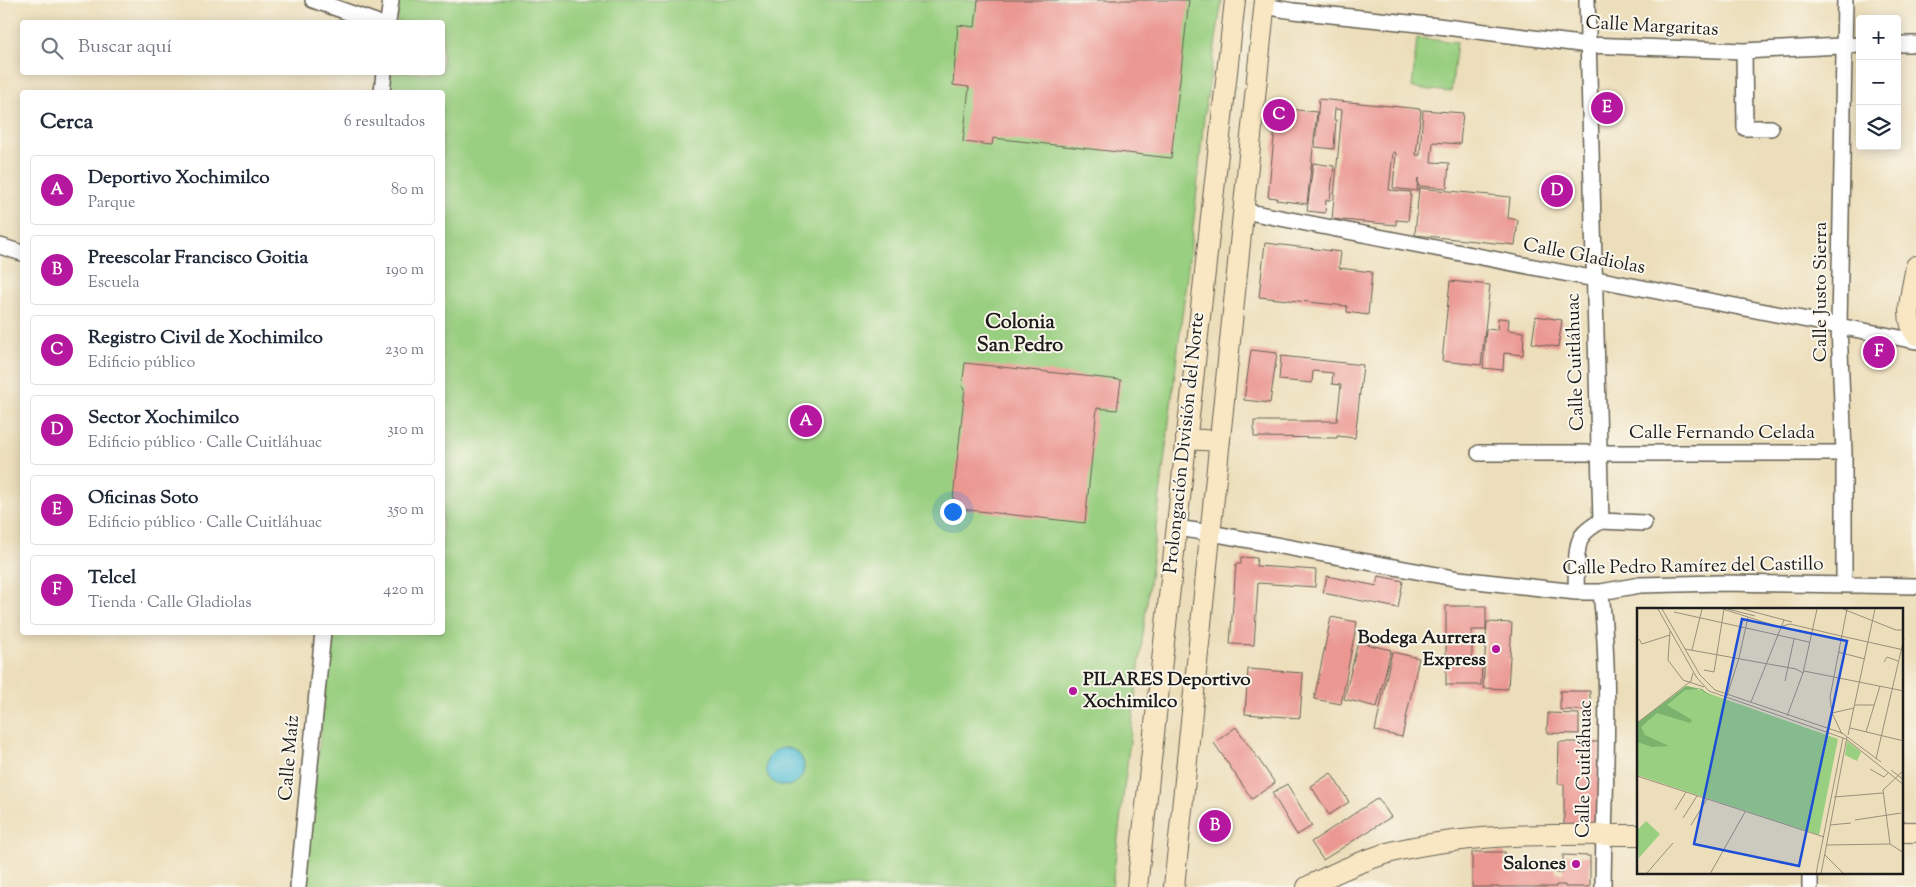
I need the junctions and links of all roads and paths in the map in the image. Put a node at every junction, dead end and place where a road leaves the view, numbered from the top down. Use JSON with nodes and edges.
{"nodes":[{"id":1,"x":313,"y":0,"type":"edge"},
{"id":2,"x":391,"y":0,"type":"edge"},
{"id":3,"x":1235,"y":0,"type":"edge"},
{"id":4,"x":1587,"y":0,"type":"edge"},
{"id":5,"x":1845,"y":0,"type":"edge"},
{"id":6,"x":1265,"y":3,"type":"edge"},
{"id":7,"x":370,"y":20,"type":"edge"},
{"id":8,"x":388,"y":20,"type":"edge"},
{"id":9,"x":1901,"y":44,"type":"edge"},
{"id":10,"x":1916,"y":44,"type":"edge"},
{"id":11,"x":1588,"y":45,"type":"junction"},
{"id":12,"x":1852,"y":45,"type":"edge"},
{"id":13,"x":1744,"y":51,"type":"junction"},
{"id":14,"x":384,"y":75,"type":"edge"},
{"id":15,"x":382,"y":90,"type":"edge"},
{"id":16,"x":1771,"y":128,"type":"dead end"},
{"id":17,"x":1244,"y":211,"type":"junction"},
{"id":18,"x":0,"y":246,"type":"edge"},
{"id":19,"x":20,"y":252,"type":"edge"},
{"id":20,"x":1916,"y":266,"type":"edge"},
{"id":21,"x":1594,"y":280,"type":"junction"},
{"id":22,"x":1839,"y":326,"type":"junction"},
{"id":23,"x":1916,"y":335,"type":"edge"},
{"id":24,"x":1916,"y":341,"type":"edge"},
{"id":25,"x":1186,"y":439,"type":"junction"},
{"id":26,"x":1220,"y":441,"type":"junction"},
{"id":27,"x":1479,"y":453,"type":"dead end"},
{"id":28,"x":1600,"y":453,"type":"junction"},
{"id":29,"x":1844,"y":453,"type":"junction"},
{"id":30,"x":1601,"y":522,"type":"junction"},
{"id":31,"x":1644,"y":523,"type":"dead end"},
{"id":32,"x":1176,"y":528,"type":"junction"},
{"id":33,"x":1210,"y":533,"type":"junction"},
{"id":34,"x":1844,"y":584,"type":"junction"},
{"id":35,"x":1916,"y":586,"type":"edge"},
{"id":36,"x":1576,"y":592,"type":"junction"},
{"id":37,"x":1600,"y":592,"type":"junction"},
{"id":38,"x":323,"y":635,"type":"edge"},
{"id":39,"x":1604,"y":834,"type":"junction"},
{"id":40,"x":1637,"y":834,"type":"edge"},
{"id":41,"x":1810,"y":874,"type":"edge"},
{"id":42,"x":298,"y":887,"type":"edge"},
{"id":43,"x":1137,"y":887,"type":"edge"},
{"id":44,"x":1174,"y":887,"type":"edge"},
{"id":45,"x":1307,"y":887,"type":"edge"},
{"id":46,"x":1603,"y":887,"type":"edge"},
{"id":47,"x":1810,"y":887,"type":"edge"}],
"edges":[{"from":1,"to":7,"type":"street"},
{"from":2,"to":8,"type":"street"},
{"from":3,"to":25,"type":"main road","name":"Prolongación División del Norte"},
{"from":4,"to":11,"type":"street","name":"Calle Cuitláhuac"},
{"from":5,"to":12,"type":"street","name":"Calle Justo Sierra"},
{"from":6,"to":11,"type":"street","name":"Calle Margaritas"},
{"from":6,"to":17,"type":"main road","name":"Prolongación División del Norte"},
{"from":9,"to":10,"type":"street"},
{"from":11,"to":13,"type":"street","name":"Calle Margaritas"},
{"from":11,"to":21,"type":"street","name":"Calle Cuitláhuac"},
{"from":12,"to":13,"type":"street","name":"Calle Margaritas"},
{"from":12,"to":22,"type":"street","name":"Calle Justo Sierra"},
{"from":13,"to":16,"type":"street"},
{"from":14,"to":15,"type":"street"},
{"from":17,"to":21,"type":"street","name":"Calle Gladiolas"},
{"from":17,"to":26,"type":"main road","name":"Prolongación División del Norte"},
{"from":18,"to":19,"type":"street"},
{"from":20,"to":23,"type":"main road"},
{"from":21,"to":22,"type":"street","name":"Calle Gladiolas"},
{"from":21,"to":28,"type":"street","name":"Calle Cuitláhuac"},
{"from":22,"to":24,"type":"street","name":"Calle Gladiolas"},
{"from":22,"to":29,"type":"street","name":"Calle Justo Sierra"},
{"from":25,"to":26,"type":"main road"},
{"from":25,"to":32,"type":"main road","name":"Prolongación División del Norte"},
{"from":26,"to":33,"type":"main road","name":"Prolongación División del Norte"},
{"from":27,"to":28,"type":"street","name":"Calle Fernando Celada"},
{"from":28,"to":29,"type":"street","name":"Calle Fernando Celada"},
{"from":28,"to":30,"type":"street","name":"Calle Cuitláhuac"},
{"from":29,"to":34,"type":"street","name":"Calle Justo Sierra"},
{"from":30,"to":31,"type":"street"},
{"from":30,"to":36,"type":"street"},
{"from":32,"to":33,"type":"street","name":"Calle Pedro Ramírez del Castillo"},
{"from":32,"to":43,"type":"main road","name":"Prolongación División del Norte"},
{"from":33,"to":36,"type":"street","name":"Calle Pedro Ramírez del Castillo"},
{"from":33,"to":44,"type":"main road","name":"Prolongación División del Norte"},
{"from":34,"to":35,"type":"street","name":"Calle Pedro Ramírez del Castillo"},
{"from":34,"to":37,"type":"street","name":"Calle Pedro Ramírez del Castillo"},
{"from":36,"to":37,"type":"street","name":"Calle Pedro Ramírez del Castillo"},
{"from":37,"to":39,"type":"street","name":"Calle Cuitláhuac"},
{"from":38,"to":42,"type":"street","name":"Calle Maíz"},
{"from":39,"to":40,"type":"main road"},
{"from":39,"to":45,"type":"main road"},
{"from":39,"to":46,"type":"street","name":"Calle Cuitláhuac"},
{"from":41,"to":47,"type":"street"}]}
